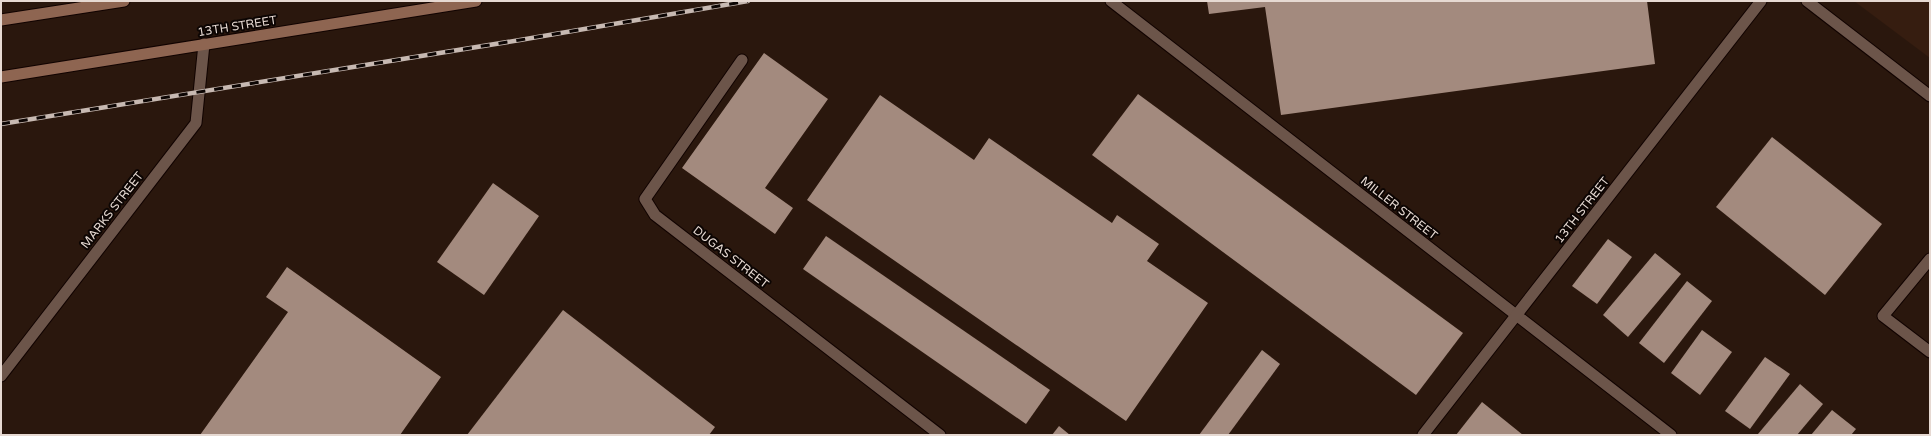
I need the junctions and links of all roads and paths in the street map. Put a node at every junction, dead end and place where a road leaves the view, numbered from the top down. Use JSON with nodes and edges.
{"nodes":[{"id":1,"x":124,"y":1,"type":"edge"},
{"id":2,"x":476,"y":1,"type":"edge"},
{"id":3,"x":1111,"y":1,"type":"edge"},
{"id":4,"x":1761,"y":1,"type":"edge"},
{"id":5,"x":1807,"y":1,"type":"edge"},
{"id":6,"x":1,"y":20,"type":"edge"},
{"id":7,"x":204,"y":44,"type":"junction"},
{"id":8,"x":742,"y":60,"type":"dead end"},
{"id":9,"x":1,"y":77,"type":"edge"},
{"id":10,"x":1930,"y":96,"type":"edge"},
{"id":11,"x":1930,"y":259,"type":"edge"},
{"id":12,"x":1516,"y":315,"type":"junction"},
{"id":13,"x":1930,"y":352,"type":"edge"},
{"id":14,"x":1,"y":376,"type":"edge"},
{"id":15,"x":939,"y":435,"type":"edge"},
{"id":16,"x":1423,"y":435,"type":"edge"},
{"id":17,"x":1671,"y":435,"type":"edge"}],
"edges":[{"from":1,"to":6,"type":"main road"},
{"from":2,"to":7,"type":"main road","name":"13TH STREET"},
{"from":3,"to":12,"type":"street","name":"MILLER STREET"},
{"from":4,"to":12,"type":"street","name":"13TH STREET"},
{"from":5,"to":10,"type":"street"},
{"from":7,"to":9,"type":"main road","name":"13TH STREET"},
{"from":7,"to":14,"type":"street","name":"MARKS STREET"},
{"from":8,"to":15,"type":"street","name":"DUGAS STREET"},
{"from":11,"to":13,"type":"street"},
{"from":12,"to":16,"type":"street","name":"13TH STREET"},
{"from":12,"to":17,"type":"street","name":"MILLER STREET"}]}
